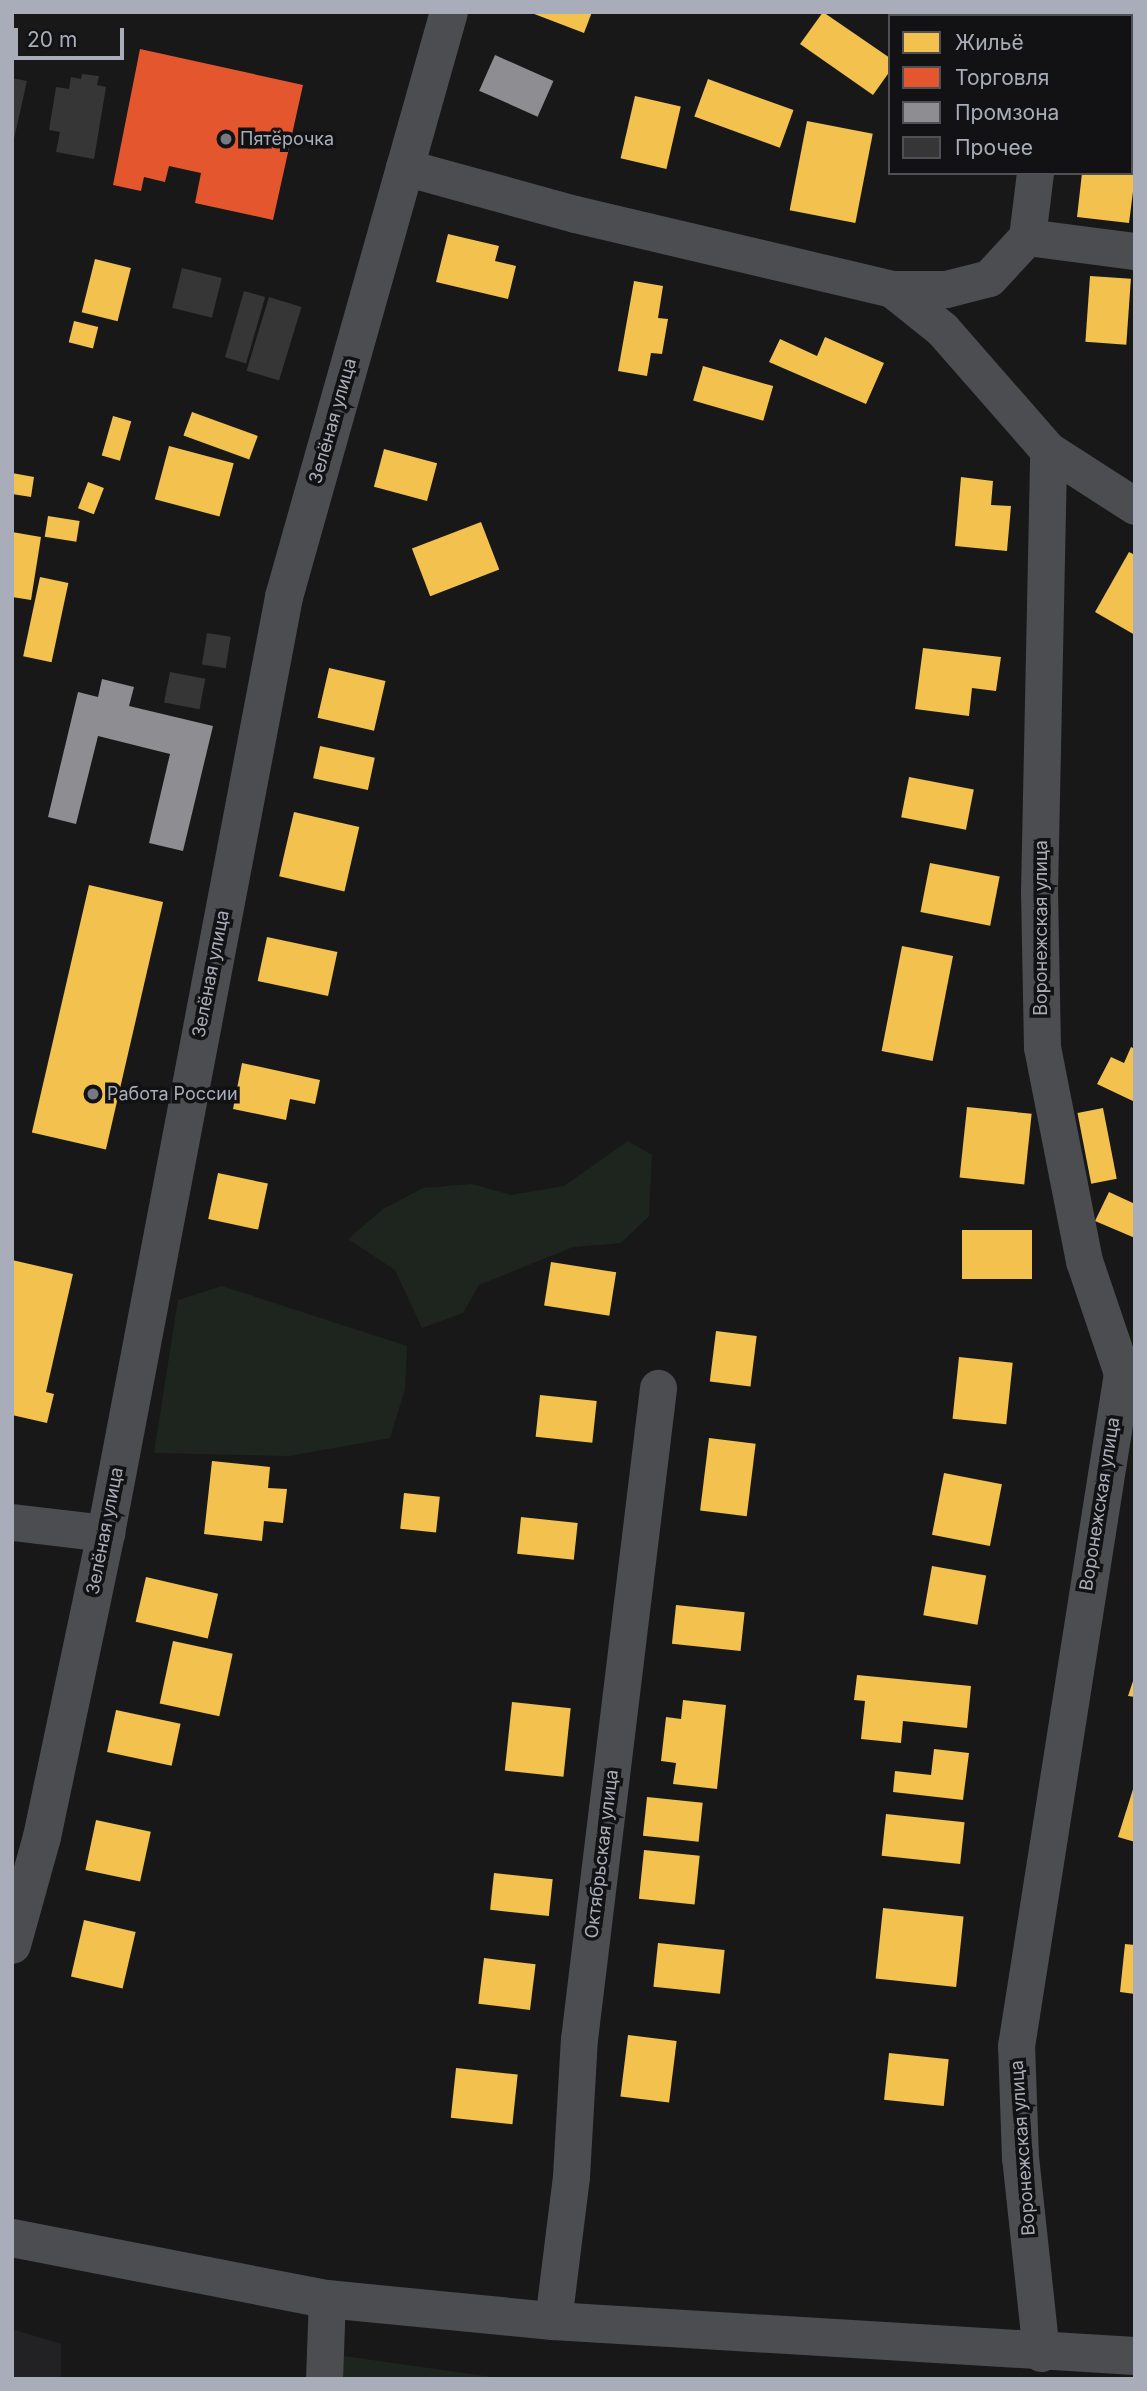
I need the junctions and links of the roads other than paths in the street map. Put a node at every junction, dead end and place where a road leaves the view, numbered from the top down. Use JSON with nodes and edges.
{"nodes":[{"id":1,"x":449,"y":12,"type":"edge"},
{"id":2,"x":404,"y":167,"type":"junction"},
{"id":3,"x":1035,"y":175,"type":"edge"},
{"id":4,"x":1027,"y":237,"type":"junction"},
{"id":5,"x":1135,"y":251,"type":"edge"},
{"id":6,"x":892,"y":289,"type":"junction"},
{"id":7,"x":1048,"y":450,"type":"junction"},
{"id":8,"x":1135,"y":506,"type":"edge"},
{"id":9,"x":658,"y":1388,"type":"dead end"},
{"id":10,"x":12,"y":1522,"type":"edge"},
{"id":11,"x":106,"y":1533,"type":"junction"},
{"id":12,"x":12,"y":1945,"type":"edge"},
{"id":13,"x":12,"y":2218,"type":"edge"},
{"id":14,"x":12,"y":2238,"type":"edge"},
{"id":15,"x":51,"y":2246,"type":"junction"},
{"id":16,"x":327,"y":2299,"type":"junction"},
{"id":17,"x":553,"y":2320,"type":"junction"},
{"id":18,"x":1041,"y":2353,"type":"junction"},
{"id":19,"x":1135,"y":2357,"type":"edge"},
{"id":20,"x":324,"y":2379,"type":"edge"}],
"edges":[{"from":1,"to":2,"type":"street","name":"Зелёная улица"},
{"from":2,"to":6,"type":"street"},
{"from":2,"to":11,"type":"street","name":"Зелёная улица"},
{"from":3,"to":4,"type":"street"},
{"from":4,"to":5,"type":"street"},
{"from":4,"to":6,"type":"street"},
{"from":6,"to":7,"type":"street"},
{"from":7,"to":8,"type":"street"},
{"from":7,"to":18,"type":"street","name":"Воронежская улица"},
{"from":9,"to":17,"type":"street","name":"Октябрьская улица"},
{"from":10,"to":11,"type":"street"},
{"from":11,"to":12,"type":"street","name":"Зелёная улица"},
{"from":13,"to":15,"type":"street"},
{"from":14,"to":15,"type":"street"},
{"from":15,"to":16,"type":"street"},
{"from":16,"to":17,"type":"street"},
{"from":16,"to":20,"type":"street"},
{"from":17,"to":18,"type":"street"},
{"from":18,"to":19,"type":"street"}]}
